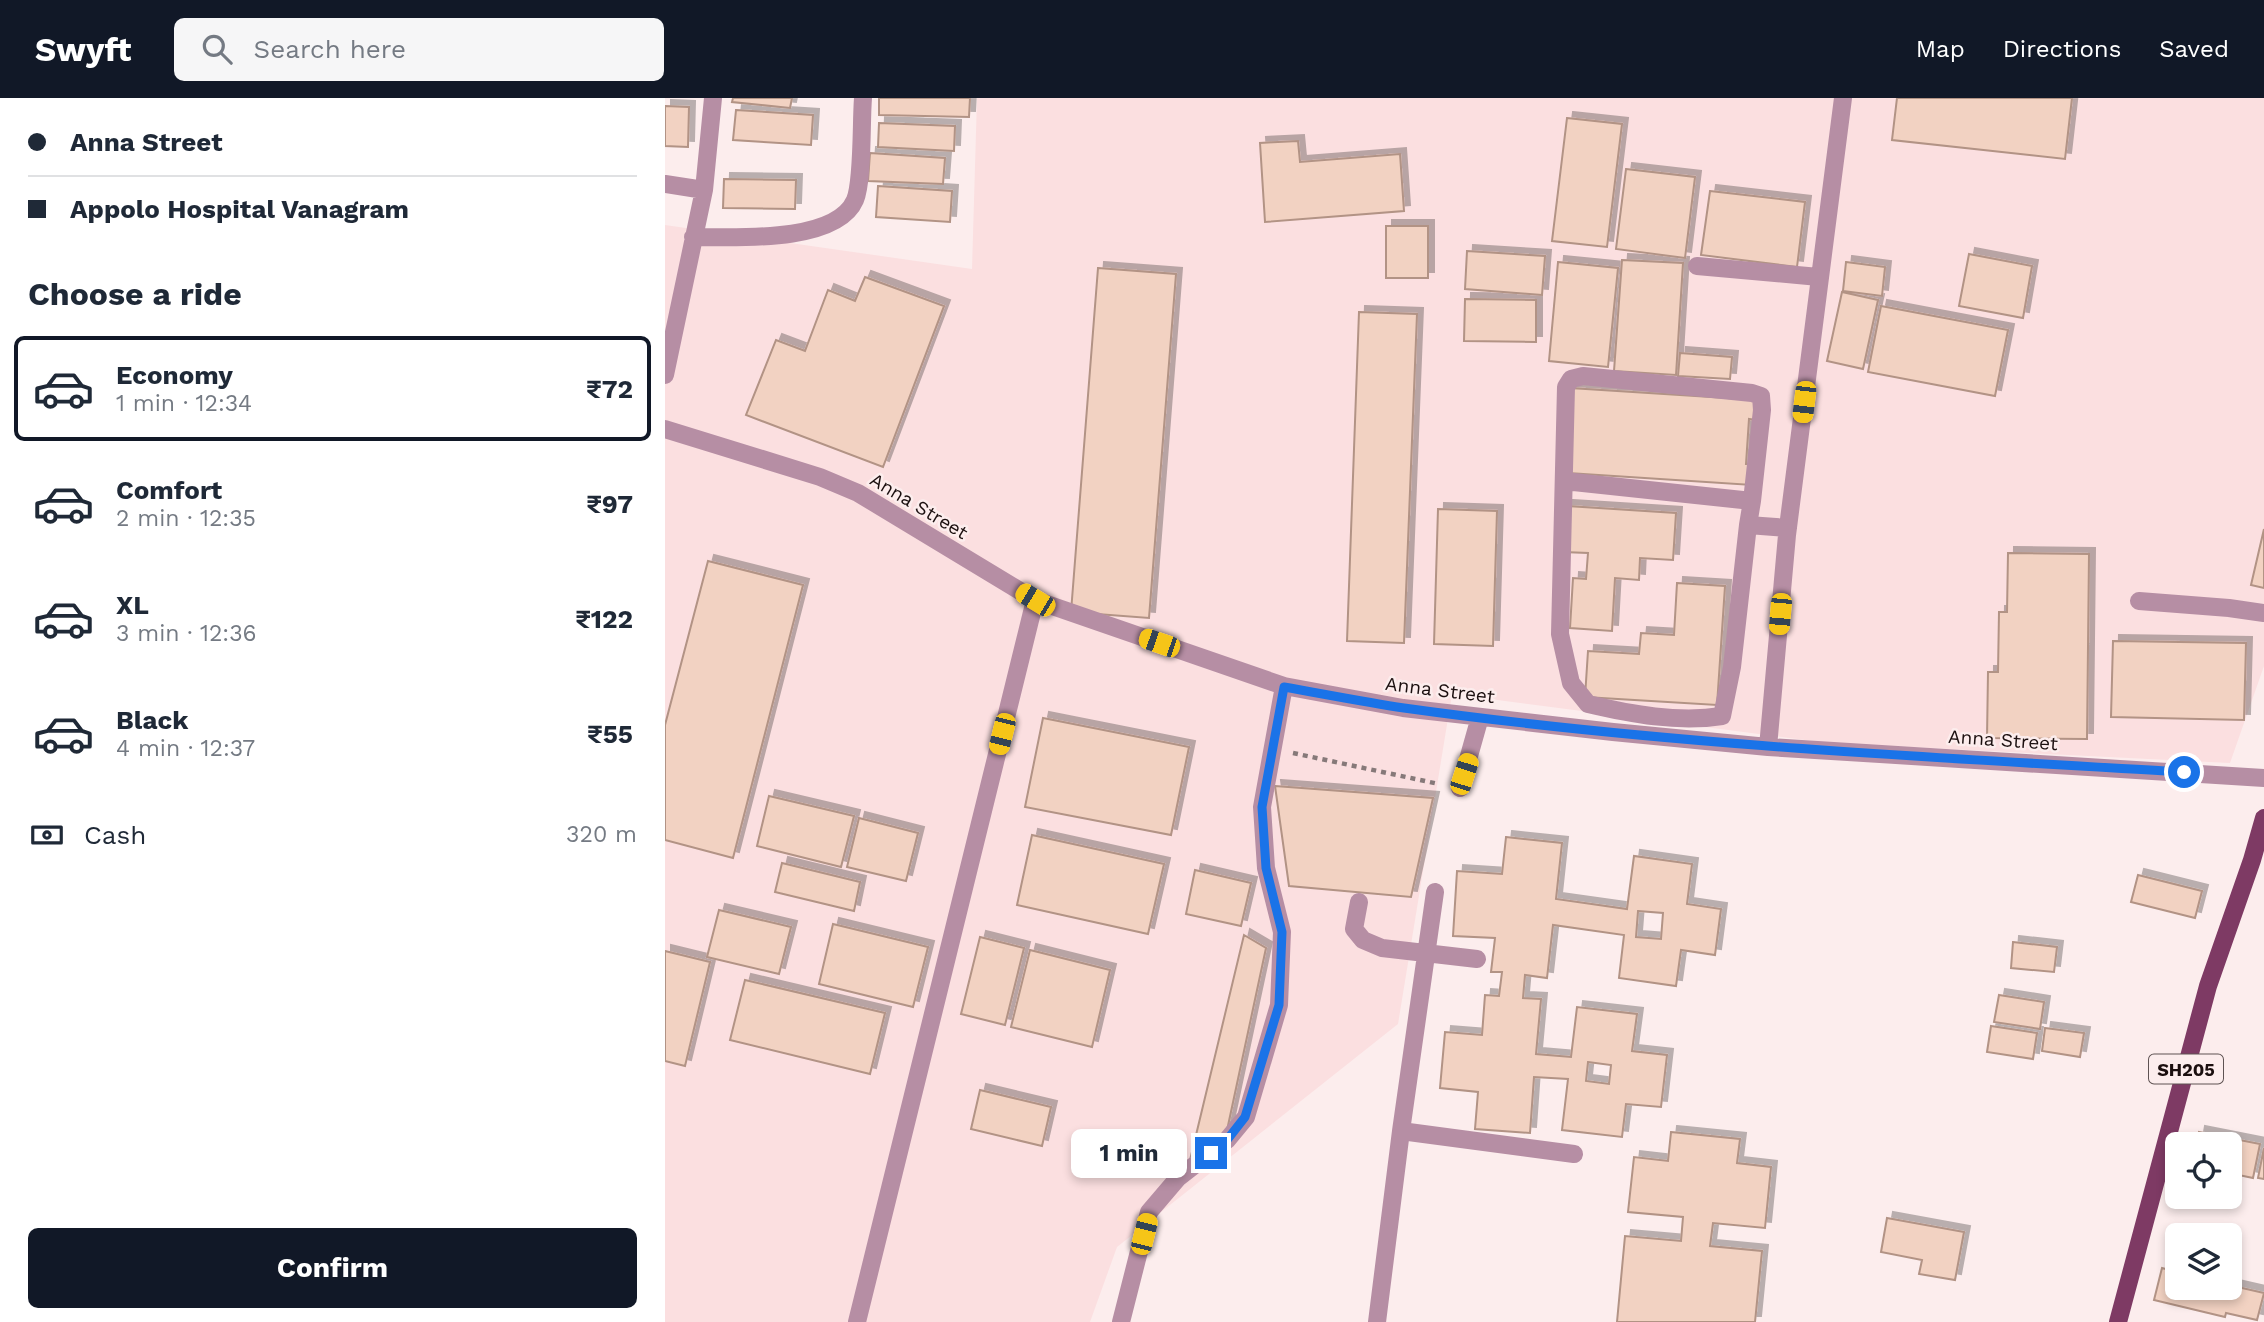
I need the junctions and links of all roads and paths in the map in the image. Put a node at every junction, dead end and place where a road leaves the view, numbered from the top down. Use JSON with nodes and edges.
{"nodes":[{"id":1,"x":713,"y":98,"type":"edge"},
{"id":2,"x":863,"y":98,"type":"edge"},
{"id":3,"x":1843,"y":98,"type":"edge"},
{"id":4,"x":665,"y":184,"type":"edge"},
{"id":5,"x":704,"y":190,"type":"junction"},
{"id":6,"x":693,"y":237,"type":"junction"},
{"id":7,"x":1697,"y":266,"type":"dead end"},
{"id":8,"x":1819,"y":277,"type":"junction"},
{"id":9,"x":665,"y":375,"type":"edge"},
{"id":10,"x":665,"y":429,"type":"edge"},
{"id":11,"x":1564,"y":481,"type":"junction"},
{"id":12,"x":1752,"y":501,"type":"junction"},
{"id":13,"x":1748,"y":525,"type":"junction"},
{"id":14,"x":1788,"y":528,"type":"junction"},
{"id":15,"x":1035,"y":600,"type":"junction"},
{"id":16,"x":2139,"y":601,"type":"dead end"},
{"id":17,"x":2264,"y":613,"type":"edge"},
{"id":18,"x":1284,"y":687,"type":"junction"},
{"id":19,"x":1480,"y":717,"type":"junction"},
{"id":20,"x":1768,"y":747,"type":"junction"},
{"id":21,"x":1272,"y":748,"type":"junction"},
{"id":22,"x":2264,"y":778,"type":"edge"},
{"id":23,"x":1460,"y":788,"type":"joint"},
{"id":24,"x":2264,"y":818,"type":"edge"},
{"id":25,"x":2258,"y":861,"type":"edge"},
{"id":26,"x":1435,"y":892,"type":"dead end"},
{"id":27,"x":1359,"y":902,"type":"dead end"},
{"id":28,"x":1426,"y":953,"type":"junction"},
{"id":29,"x":1477,"y":959,"type":"dead end"},
{"id":30,"x":1401,"y":1131,"type":"junction"},
{"id":31,"x":1574,"y":1154,"type":"dead end"},
{"id":32,"x":857,"y":1322,"type":"edge"},
{"id":33,"x":1121,"y":1322,"type":"edge"},
{"id":34,"x":1377,"y":1322,"type":"edge"},
{"id":35,"x":2117,"y":1322,"type":"edge"}],
"edges":[{"from":1,"to":5,"type":"street"},
{"from":2,"to":6,"type":"street"},
{"from":3,"to":8,"type":"street"},
{"from":4,"to":5,"type":"street"},
{"from":5,"to":6,"type":"street"},
{"from":6,"to":9,"type":"street"},
{"from":7,"to":8,"type":"street"},
{"from":8,"to":14,"type":"street"},
{"from":10,"to":15,"type":"street","name":"Anna Street"},
{"from":11,"to":12,"type":"street"},
{"from":11,"to":12,"type":"street"},
{"from":11,"to":13,"type":"street"},
{"from":12,"to":13,"type":"street"},
{"from":13,"to":14,"type":"street"},
{"from":14,"to":20,"type":"street"},
{"from":15,"to":18,"type":"street","name":"Anna Street"},
{"from":15,"to":32,"type":"street"},
{"from":16,"to":17,"type":"street"},
{"from":18,"to":19,"type":"street","name":"Anna Street"},
{"from":18,"to":21,"type":"street"},
{"from":19,"to":20,"type":"street","name":"Anna Street"},
{"from":19,"to":23,"type":"street"},
{"from":20,"to":22,"type":"street","name":"Anna Street"},
{"from":21,"to":23,"type":"path"},
{"from":21,"to":33,"type":"street"},
{"from":24,"to":25,"type":"main road","number":"SH205"},
{"from":25,"to":35,"type":"main road","number":"SH205"},
{"from":26,"to":28,"type":"street"},
{"from":27,"to":28,"type":"street"},
{"from":28,"to":29,"type":"street"},
{"from":28,"to":30,"type":"street"},
{"from":30,"to":31,"type":"street"},
{"from":30,"to":34,"type":"street"}]}
